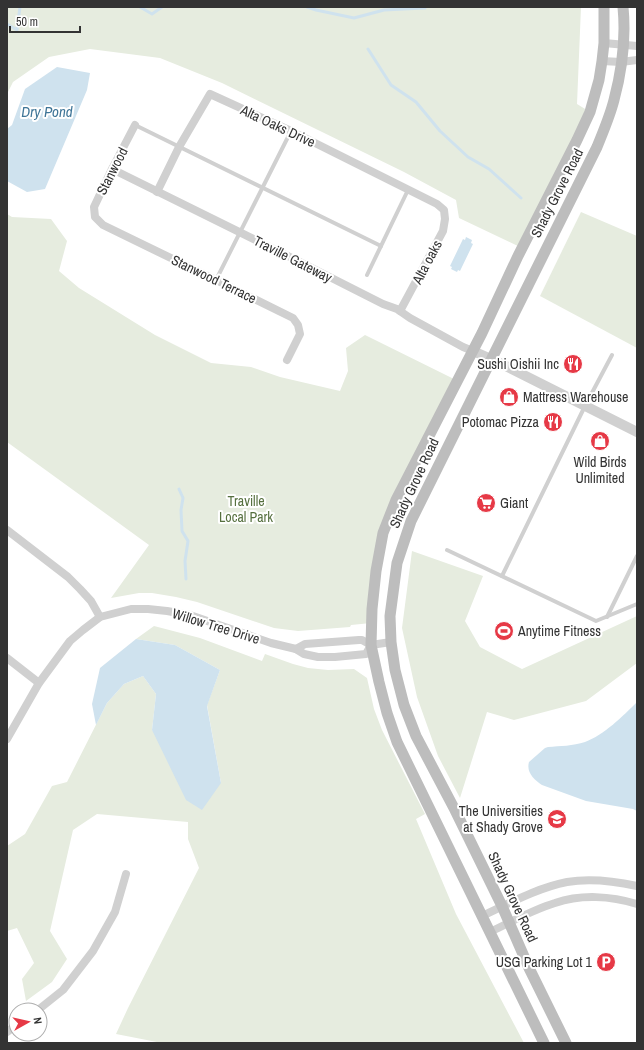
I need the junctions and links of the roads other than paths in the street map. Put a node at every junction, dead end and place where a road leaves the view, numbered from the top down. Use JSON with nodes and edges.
{"nodes":[{"id":1,"x":604,"y":7,"type":"edge"},
{"id":2,"x":623,"y":7,"type":"edge"},
{"id":3,"x":604,"y":43,"type":"junction"},
{"id":4,"x":624,"y":45,"type":"junction"},
{"id":5,"x":637,"y":46,"type":"edge"},
{"id":6,"x":637,"y":60,"type":"edge"},
{"id":7,"x":602,"y":61,"type":"junction"},
{"id":8,"x":622,"y":62,"type":"junction"},
{"id":9,"x":135,"y":125,"type":"joint"},
{"id":10,"x":291,"y":131,"type":"junction"},
{"id":11,"x":179,"y":147,"type":"junction"},
{"id":12,"x":112,"y":169,"type":"junction"},
{"id":13,"x":262,"y":188,"type":"junction"},
{"id":14,"x":408,"y":189,"type":"junction"},
{"id":15,"x":157,"y":192,"type":"junction"},
{"id":16,"x":444,"y":210,"type":"joint"},
{"id":17,"x":95,"y":217,"type":"joint"},
{"id":18,"x":240,"y":232,"type":"junction"},
{"id":19,"x":381,"y":246,"type":"junction"},
{"id":20,"x":367,"y":275,"type":"dead end"},
{"id":21,"x":216,"y":280,"type":"junction"},
{"id":22,"x":400,"y":311,"type":"junction"},
{"id":23,"x":473,"y":351,"type":"junction"},
{"id":24,"x":612,"y":355,"type":"dead end"},
{"id":25,"x":491,"y":359,"type":"junction"},
{"id":26,"x":286,"y":360,"type":"dead end"},
{"id":27,"x":585,"y":406,"type":"junction"},
{"id":28,"x":637,"y":432,"type":"edge"},
{"id":29,"x":7,"y":530,"type":"edge"},
{"id":30,"x":448,"y":550,"type":"dead end"},
{"id":31,"x":637,"y":556,"type":"edge"},
{"id":32,"x":502,"y":576,"type":"junction"},
{"id":33,"x":637,"y":604,"type":"edge"},
{"id":34,"x":607,"y":616,"type":"junction"},
{"id":35,"x":100,"y":617,"type":"junction"},
{"id":36,"x":392,"y":642,"type":"junction"},
{"id":37,"x":372,"y":645,"type":"junction"},
{"id":38,"x":296,"y":649,"type":"junction"},
{"id":39,"x":7,"y":658,"type":"edge"},
{"id":40,"x":39,"y":683,"type":"junction"},
{"id":41,"x":7,"y":739,"type":"edge"},
{"id":42,"x":126,"y":874,"type":"dead end"},
{"id":43,"x":637,"y":886,"type":"edge"},
{"id":44,"x":637,"y":904,"type":"edge"},
{"id":45,"x":502,"y":906,"type":"junction"},
{"id":46,"x":482,"y":916,"type":"junction"},
{"id":47,"x":509,"y":923,"type":"junction"},
{"id":48,"x":490,"y":932,"type":"junction"},
{"id":49,"x":48,"y":1002,"type":"edge"},
{"id":50,"x":544,"y":1043,"type":"edge"},
{"id":51,"x":566,"y":1043,"type":"edge"}],
"edges":[{"from":1,"to":3,"type":"main road","name":"Shady Grove Road"},
{"from":2,"to":4,"type":"main road","name":"Shady Grove Road"},
{"from":3,"to":4,"type":"street"},
{"from":3,"to":7,"type":"main road","name":"Shady Grove Road"},
{"from":4,"to":5,"type":"street"},
{"from":4,"to":8,"type":"main road","name":"Shady Grove Road"},
{"from":6,"to":8,"type":"street"},
{"from":7,"to":8,"type":"street"},
{"from":7,"to":23,"type":"main road","name":"Shady Grove Road"},
{"from":8,"to":25,"type":"main road","name":"Shady Grove Road"},
{"from":9,"to":11,"type":"lane"},
{"from":9,"to":12,"type":"street","name":"Stanwood"},
{"from":10,"to":11,"type":"street","name":"Alta Oaks Drive"},
{"from":10,"to":13,"type":"lane"},
{"from":10,"to":14,"type":"street","name":"Alta Oaks Drive"},
{"from":11,"to":13,"type":"lane"},
{"from":11,"to":15,"type":"street","name":"Alta Oaks Drive"},
{"from":12,"to":15,"type":"street","name":"Traville Gateway"},
{"from":12,"to":17,"type":"street","name":"Stanwood"},
{"from":13,"to":18,"type":"lane"},
{"from":13,"to":19,"type":"lane"},
{"from":14,"to":16,"type":"street","name":"Alta Oaks Drive"},
{"from":14,"to":19,"type":"lane"},
{"from":15,"to":18,"type":"street","name":"Traville Gateway"},
{"from":16,"to":22,"type":"street","name":"Alta oaks"},
{"from":17,"to":21,"type":"street","name":"Stanwood Terrace"},
{"from":18,"to":21,"type":"lane"},
{"from":18,"to":22,"type":"street","name":"Traville Gateway"},
{"from":19,"to":20,"type":"lane"},
{"from":21,"to":26,"type":"street","name":"Stanwood Terrace"},
{"from":22,"to":23,"type":"street","name":"Traville Gateway"},
{"from":23,"to":25,"type":"street"},
{"from":23,"to":37,"type":"main road","name":"Shady Grove Road"},
{"from":24,"to":27,"type":"lane"},
{"from":25,"to":27,"type":"street"},
{"from":25,"to":36,"type":"main road","name":"Shady Grove Road"},
{"from":27,"to":28,"type":"street"},
{"from":27,"to":32,"type":"lane"},
{"from":29,"to":35,"type":"street"},
{"from":30,"to":32,"type":"lane"},
{"from":31,"to":34,"type":"lane"},
{"from":32,"to":34,"type":"lane"},
{"from":33,"to":34,"type":"lane"},
{"from":35,"to":38,"type":"street","name":"Willow Tree Drive"},
{"from":35,"to":40,"type":"street","name":"Willow Tree Drive"},
{"from":36,"to":37,"type":"street","name":"Willow Tree Drive"},
{"from":36,"to":45,"type":"main road","name":"Shady Grove Road"},
{"from":37,"to":38,"type":"street","name":"Willow Tree Drive"},
{"from":37,"to":38,"type":"street","name":"Willow Tree Drive"},
{"from":37,"to":46,"type":"main road","name":"Shady Grove Road"},
{"from":39,"to":40,"type":"street"},
{"from":40,"to":41,"type":"street","name":"Willow Tree Drive"},
{"from":42,"to":49,"type":"street"},
{"from":43,"to":45,"type":"street"},
{"from":44,"to":47,"type":"street"},
{"from":45,"to":46,"type":"street"},
{"from":45,"to":47,"type":"main road","name":"Shady Grove Road"},
{"from":46,"to":48,"type":"main road","name":"Shady Grove Road"},
{"from":47,"to":48,"type":"street"},
{"from":47,"to":51,"type":"main road","name":"Shady Grove Road"},
{"from":48,"to":50,"type":"main road","name":"Shady Grove Road"}]}
